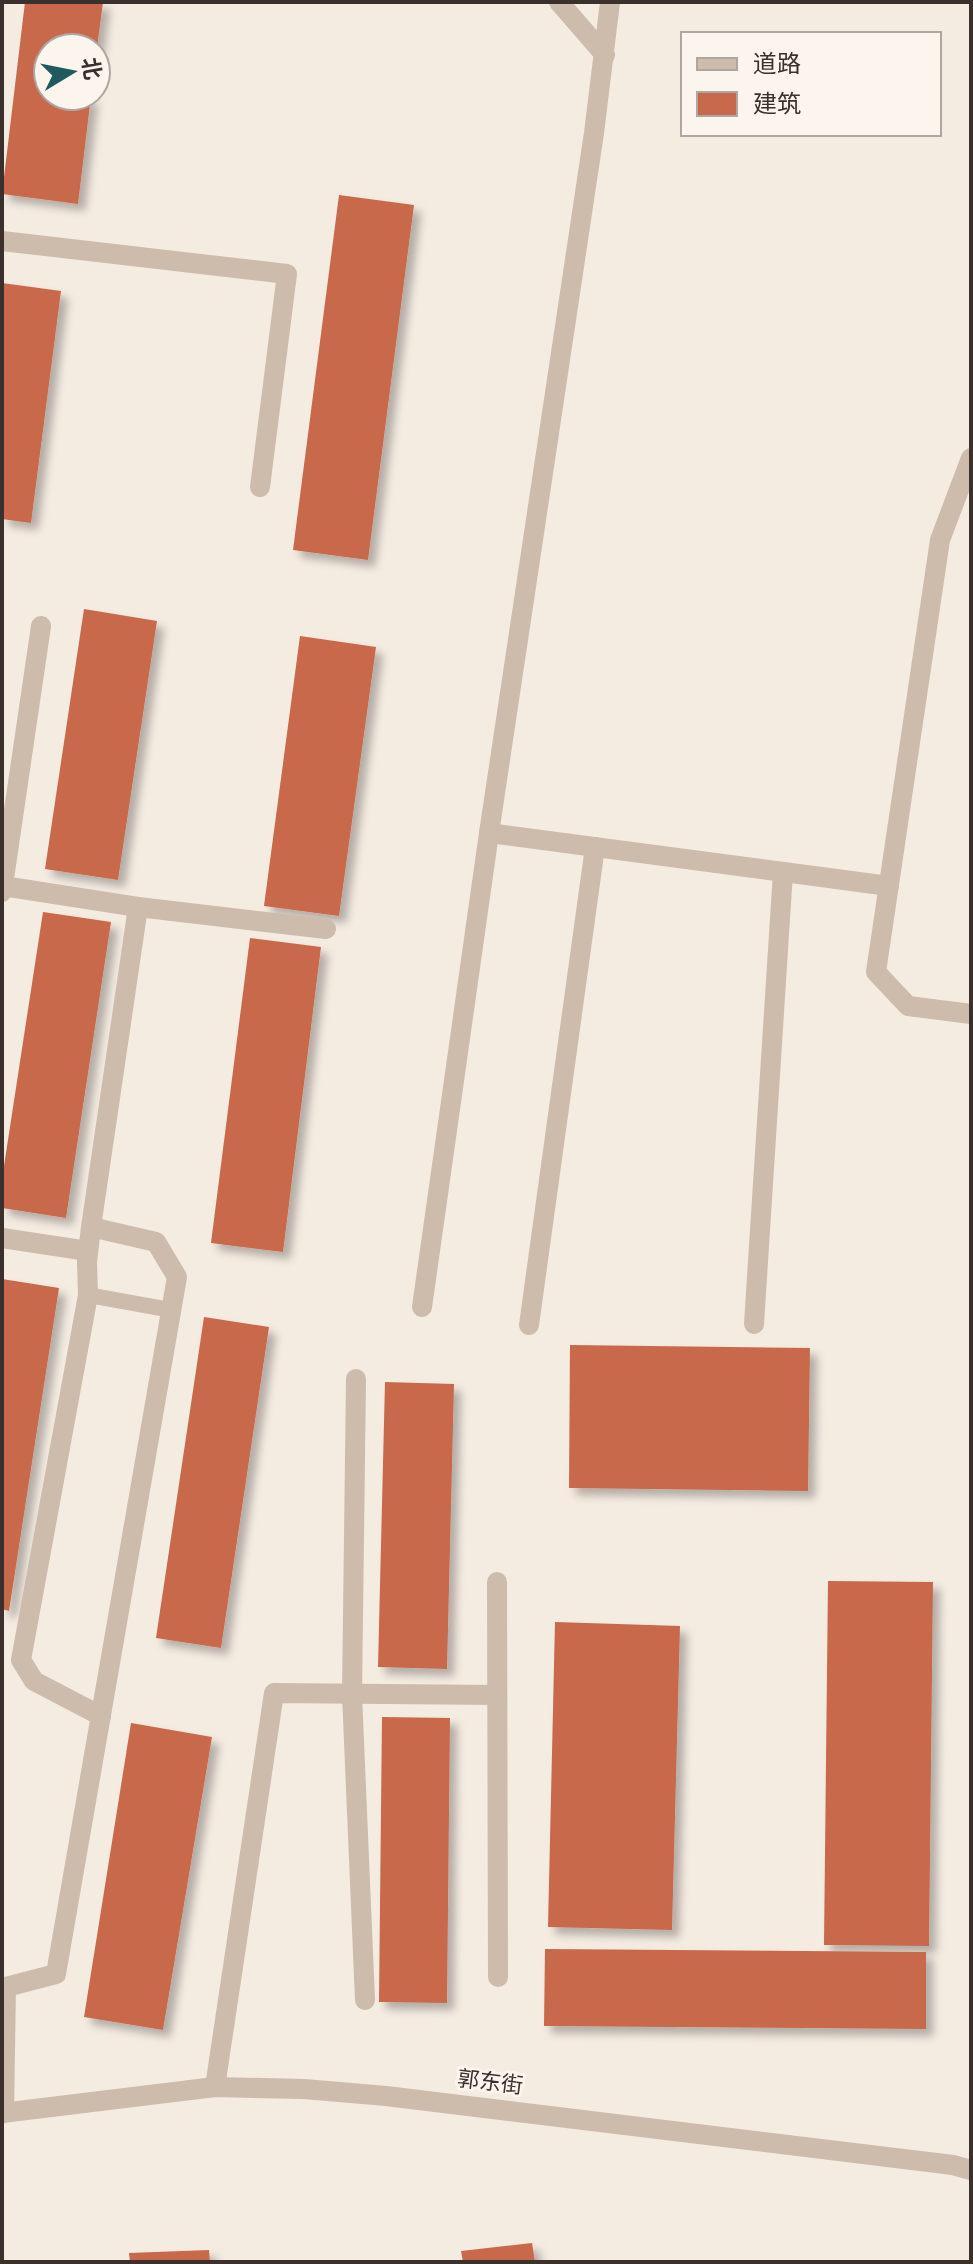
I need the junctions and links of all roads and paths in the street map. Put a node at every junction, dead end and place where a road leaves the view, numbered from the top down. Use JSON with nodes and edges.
{"nodes":[{"id":1,"x":559,"y":2,"type":"edge"},
{"id":2,"x":610,"y":2,"type":"edge"},
{"id":3,"x":605,"y":55,"type":"junction"},
{"id":4,"x":2,"y":241,"type":"edge"},
{"id":5,"x":971,"y":458,"type":"edge"},
{"id":6,"x":260,"y":487,"type":"dead end"},
{"id":7,"x":41,"y":626,"type":"dead end"},
{"id":8,"x":489,"y":833,"type":"junction"},
{"id":9,"x":595,"y":847,"type":"junction"},
{"id":10,"x":783,"y":872,"type":"junction"},
{"id":11,"x":3,"y":886,"type":"edge"},
{"id":12,"x":889,"y":886,"type":"junction"},
{"id":13,"x":2,"y":892,"type":"edge"},
{"id":14,"x":138,"y":907,"type":"junction"},
{"id":15,"x":326,"y":929,"type":"dead end"},
{"id":16,"x":971,"y":1014,"type":"edge"},
{"id":17,"x":91,"y":1227,"type":"junction"},
{"id":18,"x":2,"y":1238,"type":"edge"},
{"id":19,"x":88,"y":1251,"type":"junction"},
{"id":20,"x":88,"y":1295,"type":"junction"},
{"id":21,"x":422,"y":1307,"type":"dead end"},
{"id":22,"x":171,"y":1310,"type":"junction"},
{"id":23,"x":754,"y":1324,"type":"dead end"},
{"id":24,"x":529,"y":1325,"type":"dead end"},
{"id":25,"x":356,"y":1379,"type":"dead end"},
{"id":26,"x":497,"y":1582,"type":"dead end"},
{"id":27,"x":352,"y":1694,"type":"junction"},
{"id":28,"x":497,"y":1695,"type":"junction"},
{"id":29,"x":101,"y":1716,"type":"junction"},
{"id":30,"x":498,"y":1977,"type":"dead end"},
{"id":31,"x":365,"y":2000,"type":"dead end"},
{"id":32,"x":215,"y":2087,"type":"junction"},
{"id":33,"x":3,"y":2113,"type":"edge"},
{"id":34,"x":971,"y":2170,"type":"edge"}],
"edges":[{"from":1,"to":3,"type":"street"},
{"from":2,"to":3,"type":"street"},
{"from":3,"to":8,"type":"street"},
{"from":4,"to":6,"type":"street"},
{"from":5,"to":12,"type":"street"},
{"from":7,"to":11,"type":"street"},
{"from":8,"to":9,"type":"street"},
{"from":8,"to":21,"type":"street"},
{"from":9,"to":10,"type":"street"},
{"from":9,"to":24,"type":"street"},
{"from":10,"to":12,"type":"street"},
{"from":10,"to":23,"type":"street"},
{"from":11,"to":13,"type":"street"},
{"from":11,"to":14,"type":"street"},
{"from":12,"to":16,"type":"street"},
{"from":14,"to":15,"type":"street"},
{"from":14,"to":17,"type":"street"},
{"from":17,"to":19,"type":"street"},
{"from":17,"to":22,"type":"street"},
{"from":18,"to":19,"type":"street"},
{"from":19,"to":20,"type":"street"},
{"from":20,"to":22,"type":"lane"},
{"from":20,"to":29,"type":"street"},
{"from":22,"to":29,"type":"street"},
{"from":25,"to":27,"type":"street"},
{"from":26,"to":28,"type":"street"},
{"from":27,"to":28,"type":"street"},
{"from":27,"to":31,"type":"street"},
{"from":27,"to":32,"type":"street"},
{"from":28,"to":30,"type":"street"},
{"from":29,"to":33,"type":"street"},
{"from":32,"to":33,"type":"street","name":"郭东街"},
{"from":32,"to":34,"type":"street","name":"郭东街"}]}
